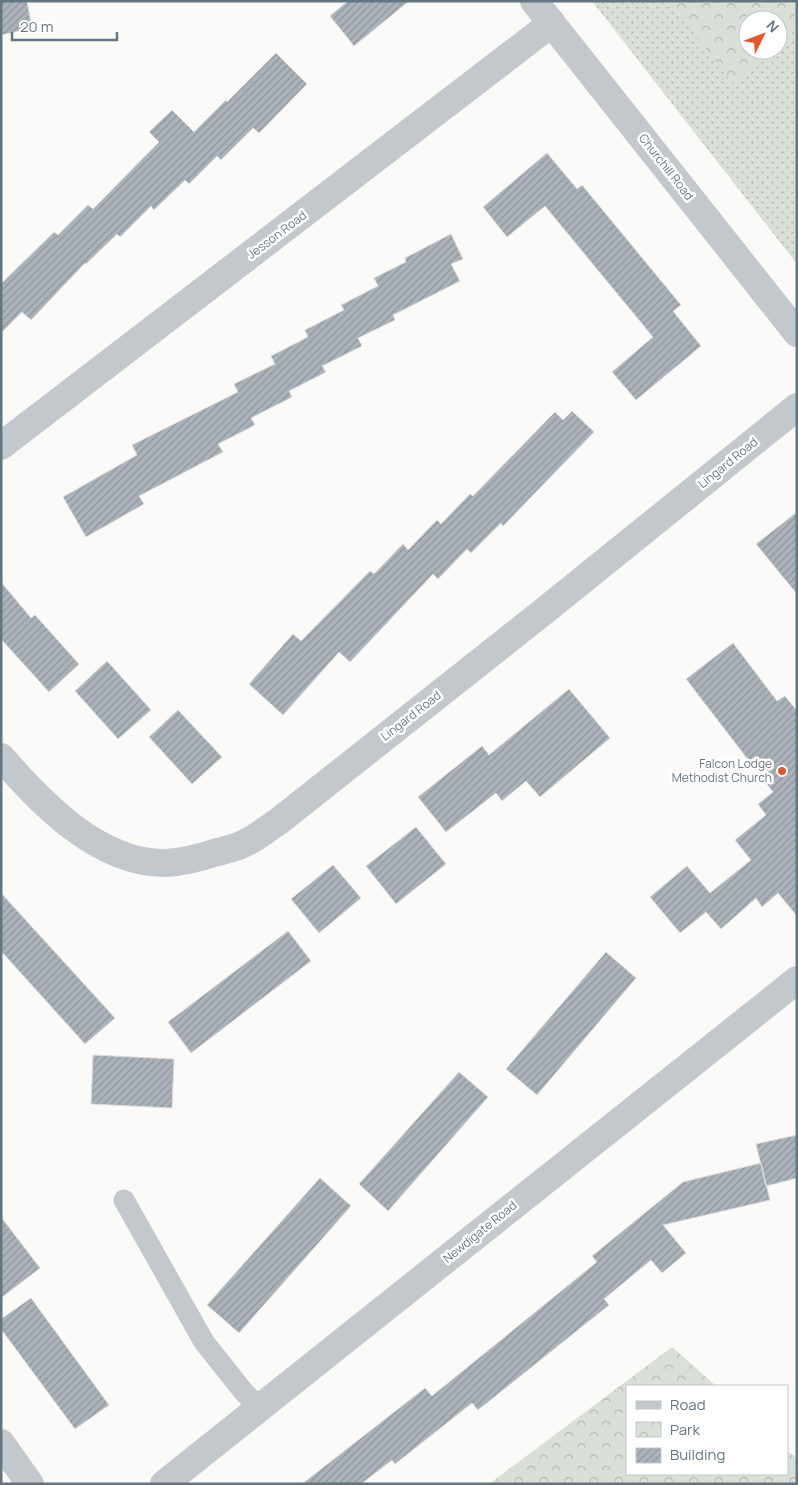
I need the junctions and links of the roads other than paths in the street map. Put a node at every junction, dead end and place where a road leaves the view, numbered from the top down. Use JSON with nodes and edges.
{"nodes":[{"id":1,"x":534,"y":1,"type":"edge"},
{"id":2,"x":552,"y":23,"type":"junction"},
{"id":3,"x":797,"y":333,"type":"edge"},
{"id":4,"x":797,"y":407,"type":"edge"},
{"id":5,"x":1,"y":446,"type":"edge"},
{"id":6,"x":1,"y":757,"type":"edge"},
{"id":7,"x":797,"y":980,"type":"edge"},
{"id":8,"x":124,"y":1200,"type":"dead end"},
{"id":9,"x":259,"y":1408,"type":"junction"},
{"id":10,"x":1,"y":1443,"type":"edge"},
{"id":11,"x":30,"y":1484,"type":"edge"},
{"id":12,"x":164,"y":1484,"type":"edge"}],
"edges":[{"from":1,"to":2,"type":"street","name":"Churchill Road"},
{"from":2,"to":3,"type":"street","name":"Churchill Road"},
{"from":2,"to":5,"type":"street","name":"Jesson Road"},
{"from":4,"to":6,"type":"street","name":"Lingard Road"},
{"from":7,"to":9,"type":"street","name":"Newdigate Road"},
{"from":8,"to":9,"type":"lane"},
{"from":9,"to":12,"type":"street","name":"Newdigate Road"},
{"from":10,"to":11,"type":"street"}]}
